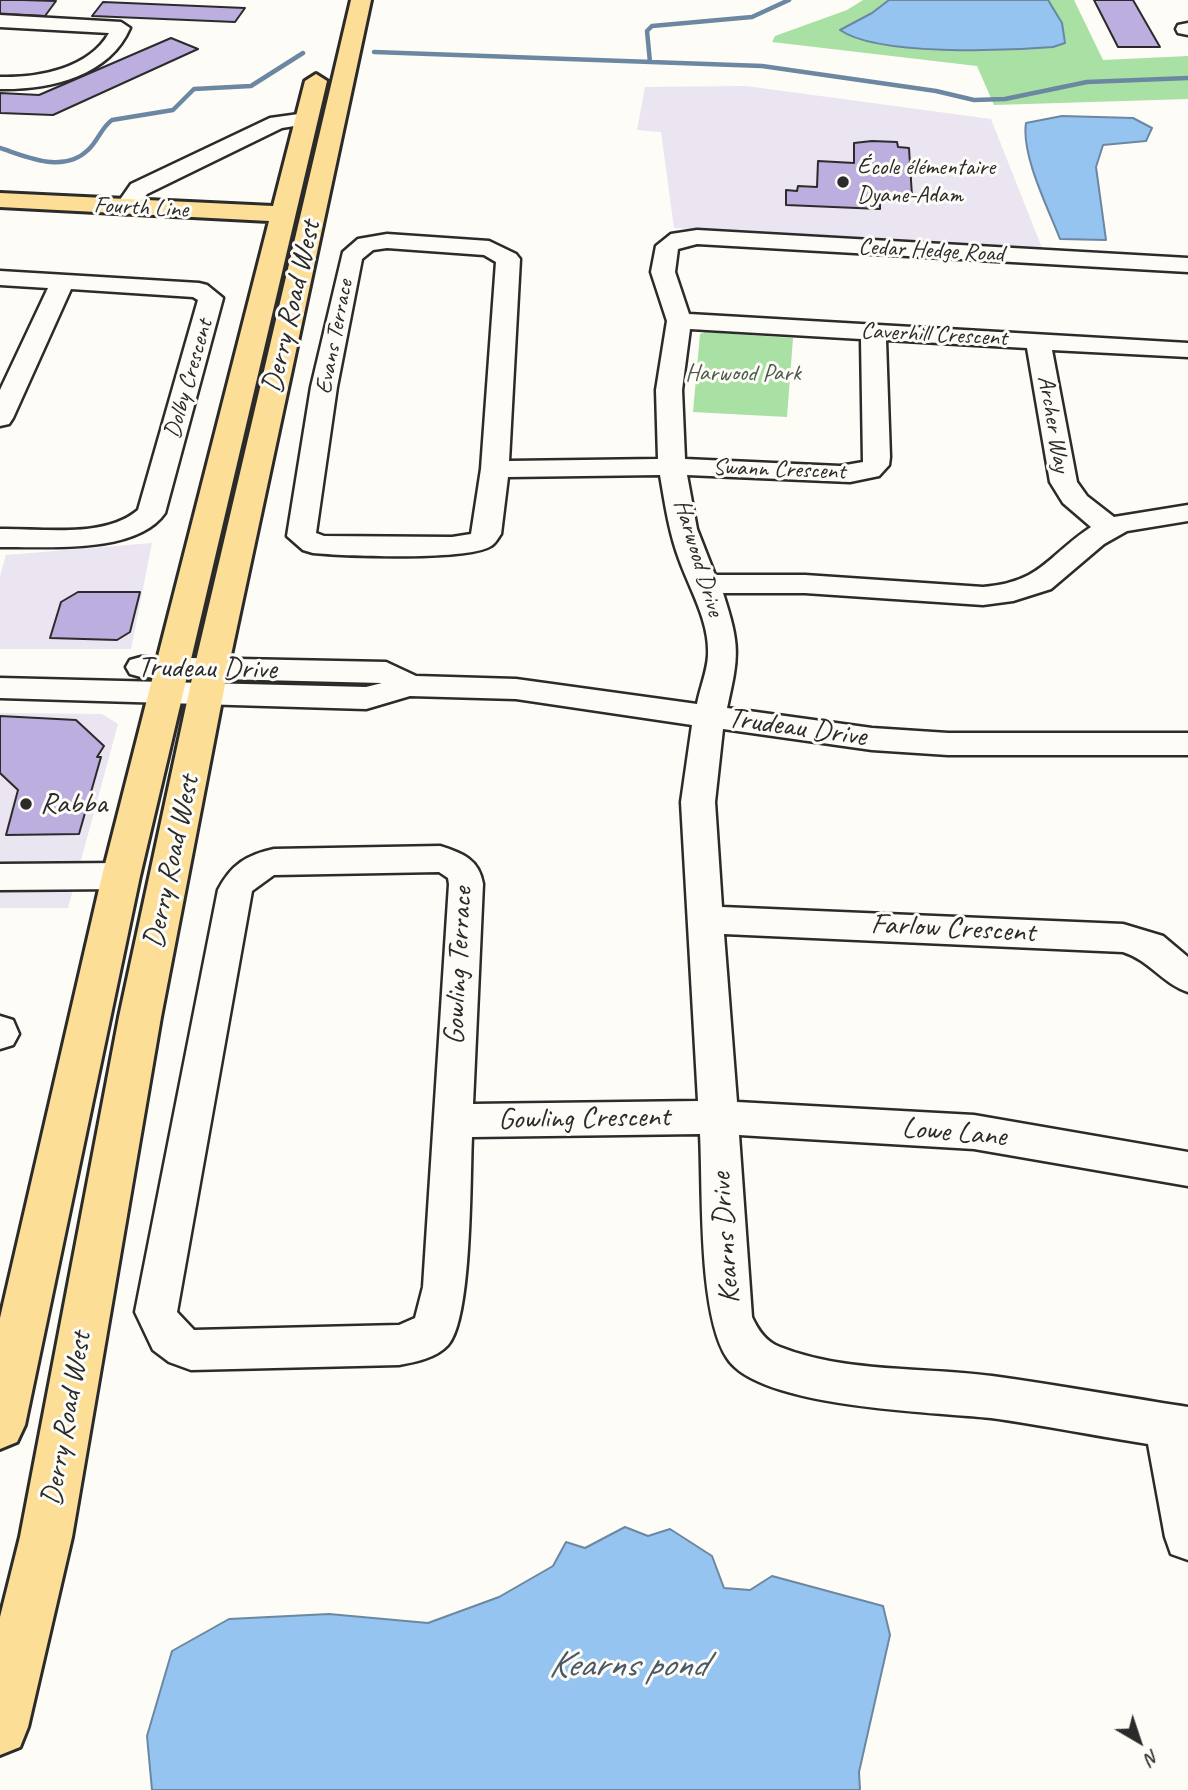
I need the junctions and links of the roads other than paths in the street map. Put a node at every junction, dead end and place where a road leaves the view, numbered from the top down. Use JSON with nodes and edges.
{"nodes":[{"id":1,"x":361,"y":0,"type":"edge"},
{"id":2,"x":70,"y":8,"type":"dead end"},
{"id":3,"x":0,"y":21,"type":"edge"},
{"id":4,"x":56,"y":23,"type":"junction"},
{"id":5,"x":339,"y":55,"type":"junction"},
{"id":6,"x":0,"y":83,"type":"edge"},
{"id":7,"x":306,"y":119,"type":"junction"},
{"id":8,"x":0,"y":200,"type":"edge"},
{"id":9,"x":126,"y":207,"type":"junction"},
{"id":10,"x":282,"y":214,"type":"junction"},
{"id":11,"x":674,"y":241,"type":"joint"},
{"id":12,"x":1188,"y":265,"type":"edge"},
{"id":13,"x":0,"y":278,"type":"edge"},
{"id":14,"x":62,"y":282,"type":"junction"},
{"id":15,"x":680,"y":321,"type":"junction"},
{"id":16,"x":873,"y":331,"type":"junction"},
{"id":17,"x":1038,"y":342,"type":"junction"},
{"id":18,"x":1188,"y":350,"type":"edge"},
{"id":19,"x":0,"y":418,"type":"edge"},
{"id":20,"x":672,"y":467,"type":"junction"},
{"id":21,"x":495,"y":469,"type":"junction"},
{"id":22,"x":1188,"y":513,"type":"edge"},
{"id":23,"x":1110,"y":528,"type":"junction"},
{"id":24,"x":0,"y":538,"type":"edge"},
{"id":25,"x":706,"y":584,"type":"junction"},
{"id":26,"x":0,"y":670,"type":"edge"},
{"id":27,"x":188,"y":681,"type":"junction"},
{"id":28,"x":0,"y":688,"type":"edge"},
{"id":29,"x":712,"y":715,"type":"junction"},
{"id":30,"x":1187,"y":744,"type":"edge"},
{"id":31,"x":121,"y":876,"type":"junction"},
{"id":32,"x":0,"y":877,"type":"edge"},
{"id":33,"x":705,"y":920,"type":"junction"},
{"id":34,"x":1188,"y":978,"type":"edge"},
{"id":35,"x":718,"y":1117,"type":"junction"},
{"id":36,"x":451,"y":1121,"type":"junction"},
{"id":37,"x":1188,"y":1169,"type":"edge"},
{"id":38,"x":0,"y":1425,"type":"edge"},
{"id":39,"x":1178,"y":1427,"type":"edge"},
{"id":40,"x":1188,"y":1537,"type":"edge"},
{"id":41,"x":0,"y":1727,"type":"edge"}],
"edges":[{"from":1,"to":5,"type":"main road","name":"Derry Road West"},
{"from":2,"to":4,"type":"street"},
{"from":3,"to":4,"type":"street"},
{"from":4,"to":6,"type":"street"},
{"from":5,"to":7,"type":"main road","name":"Derry Road West"},
{"from":5,"to":27,"type":"main road","name":"Derry Road West"},
{"from":7,"to":9,"type":"street"},
{"from":7,"to":10,"type":"main road","name":"Derry Road West"},
{"from":8,"to":9,"type":"main road","name":"Fourth Line"},
{"from":9,"to":10,"type":"main road","name":"Fourth Line"},
{"from":10,"to":27,"type":"main road","name":"Derry Road West"},
{"from":11,"to":12,"type":"street","name":"Cedar Hedge Road"},
{"from":11,"to":15,"type":"street","name":"Harwood Drive"},
{"from":13,"to":14,"type":"street","name":"Dolby Crescent"},
{"from":14,"to":19,"type":"street"},
{"from":14,"to":24,"type":"street","name":"Dolby Crescent"},
{"from":15,"to":16,"type":"street","name":"Caverhill Crescent"},
{"from":15,"to":20,"type":"street","name":"Harwood Drive"},
{"from":16,"to":17,"type":"street","name":"Caverhill Crescent"},
{"from":16,"to":20,"type":"street","name":"Swann Crescent"},
{"from":17,"to":18,"type":"street","name":"Caverhill Crescent"},
{"from":17,"to":23,"type":"street","name":"Archer Way"},
{"from":20,"to":21,"type":"street"},
{"from":20,"to":25,"type":"street","name":"Harwood Drive"},
{"from":21,"to":21,"type":"street","name":"Evans Terrace"},
{"from":22,"to":23,"type":"street"},
{"from":23,"to":25,"type":"street"},
{"from":25,"to":29,"type":"street","name":"Harwood Drive"},
{"from":26,"to":27,"type":"street","name":"Trudeau Drive"},
{"from":27,"to":28,"type":"street","name":"Trudeau Drive"},
{"from":27,"to":29,"type":"street","name":"Trudeau Drive"},
{"from":27,"to":31,"type":"main road","name":"Derry Road West"},
{"from":27,"to":41,"type":"main road","name":"Derry Road West"},
{"from":29,"to":30,"type":"street","name":"Trudeau Drive"},
{"from":29,"to":33,"type":"street","name":"Kearns Drive"},
{"from":31,"to":32,"type":"street"},
{"from":31,"to":38,"type":"main road","name":"Derry Road West"},
{"from":33,"to":34,"type":"street","name":"Farlow Crescent"},
{"from":33,"to":35,"type":"street","name":"Kearns Drive"},
{"from":35,"to":36,"type":"street","name":"Gowling Crescent"},
{"from":35,"to":37,"type":"street","name":"Lowe Lane"},
{"from":35,"to":39,"type":"street","name":"Kearns Drive"},
{"from":36,"to":36,"type":"street","name":"Gowling Terrace"},
{"from":39,"to":40,"type":"street"}]}
